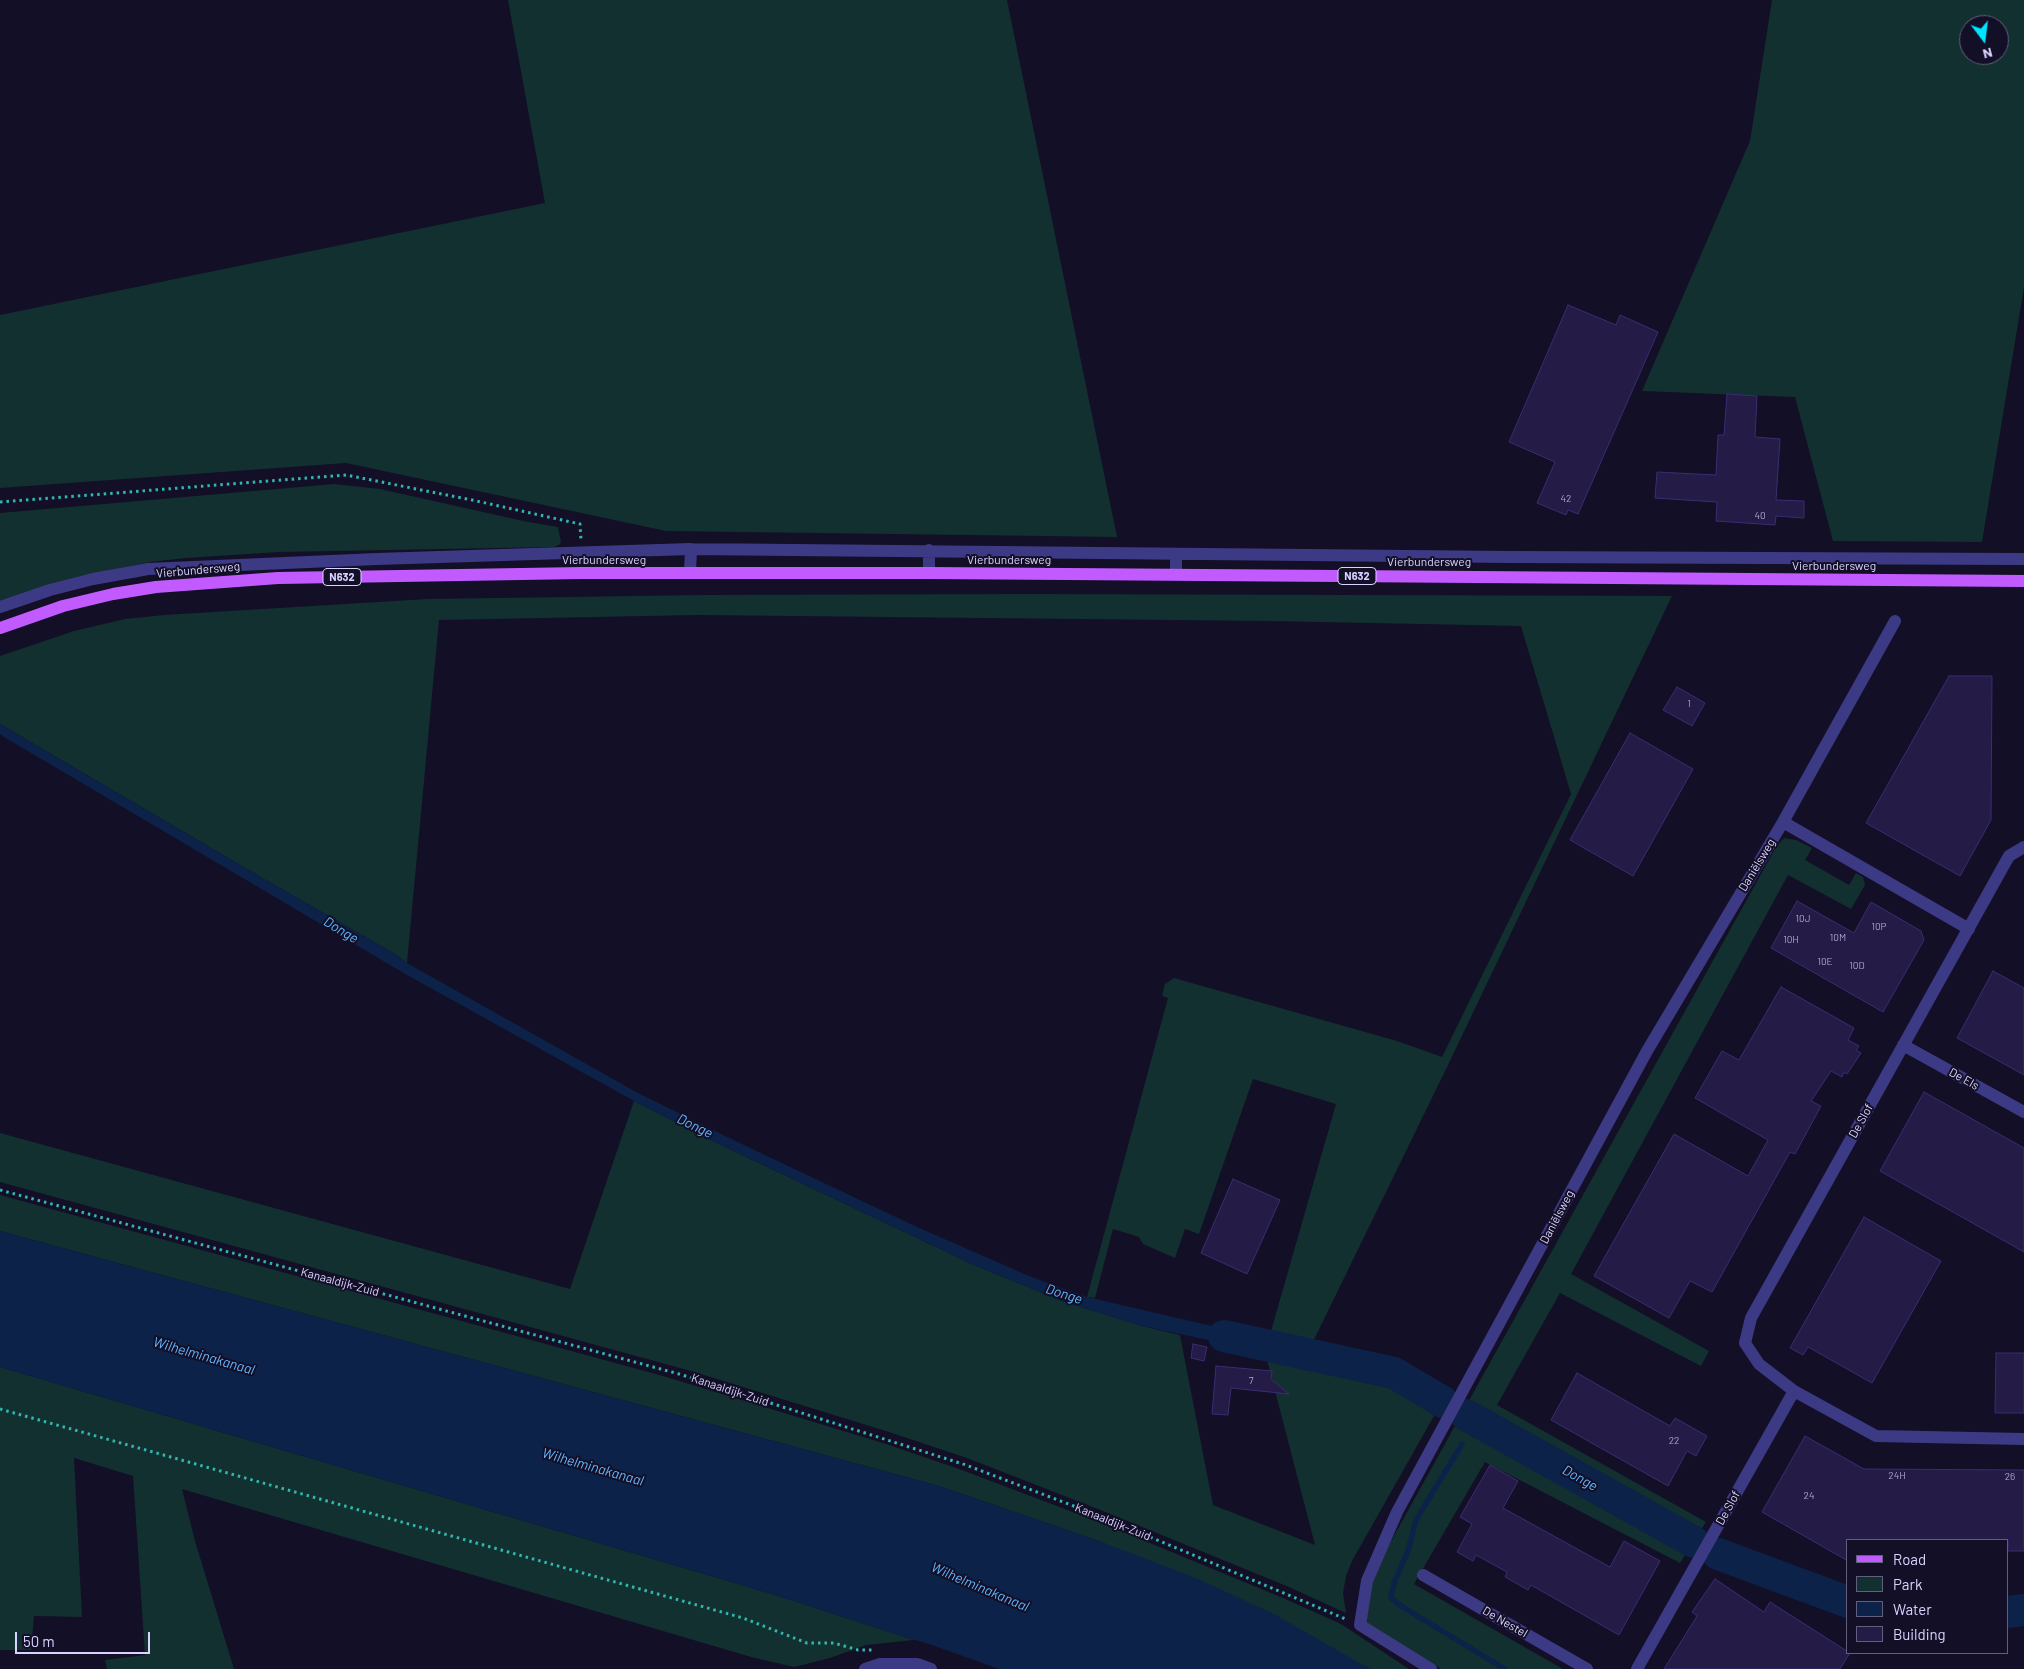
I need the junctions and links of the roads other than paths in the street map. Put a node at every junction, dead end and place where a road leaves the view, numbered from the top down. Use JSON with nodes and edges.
{"nodes":[{"id":1,"x":691,"y":549,"type":"junction"},
{"id":2,"x":930,"y":550,"type":"junction"},
{"id":3,"x":581,"y":552,"type":"junction"},
{"id":4,"x":1176,"y":554,"type":"junction"},
{"id":5,"x":1510,"y":557,"type":"junction"},
{"id":6,"x":1677,"y":558,"type":"junction"},
{"id":7,"x":1821,"y":559,"type":"junction"},
{"id":8,"x":2024,"y":559,"type":"edge"},
{"id":9,"x":582,"y":573,"type":"junction"},
{"id":10,"x":690,"y":573,"type":"junction"},
{"id":11,"x":930,"y":573,"type":"junction"},
{"id":12,"x":1176,"y":574,"type":"junction"},
{"id":13,"x":1510,"y":577,"type":"junction"},
{"id":14,"x":1676,"y":578,"type":"junction"},
{"id":15,"x":1821,"y":580,"type":"junction"},
{"id":16,"x":2024,"y":581,"type":"edge"},
{"id":17,"x":0,"y":607,"type":"edge"},
{"id":18,"x":1896,"y":621,"type":"dead end"},
{"id":19,"x":0,"y":628,"type":"edge"},
{"id":20,"x":1783,"y":822,"type":"junction"},
{"id":21,"x":2024,"y":847,"type":"edge"},
{"id":22,"x":1969,"y":929,"type":"junction"},
{"id":23,"x":1903,"y":1045,"type":"junction"},
{"id":24,"x":2024,"y":1112,"type":"edge"},
{"id":25,"x":1794,"y":1391,"type":"junction"},
{"id":26,"x":2024,"y":1439,"type":"edge"},
{"id":27,"x":1424,"y":1575,"type":"dead end"},
{"id":28,"x":865,"y":1669,"type":"edge"},
{"id":29,"x":931,"y":1669,"type":"edge"},
{"id":30,"x":1432,"y":1669,"type":"edge"},
{"id":31,"x":1587,"y":1669,"type":"edge"},
{"id":32,"x":1637,"y":1669,"type":"edge"}],
"edges":[{"from":1,"to":2,"type":"street","name":"Vierbundersweg"},
{"from":1,"to":3,"type":"street","name":"Vierbundersweg"},
{"from":1,"to":10,"type":"street"},
{"from":2,"to":4,"type":"street","name":"Vierbundersweg"},
{"from":2,"to":11,"type":"street"},
{"from":3,"to":9,"type":"street"},
{"from":3,"to":17,"type":"street","name":"Vierbundersweg"},
{"from":4,"to":5,"type":"street","name":"Vierbundersweg"},
{"from":4,"to":12,"type":"street"},
{"from":5,"to":6,"type":"street","name":"Vierbundersweg"},
{"from":5,"to":13,"type":"street"},
{"from":6,"to":7,"type":"street","name":"Vierbundersweg"},
{"from":6,"to":14,"type":"street"},
{"from":7,"to":8,"type":"street","name":"Vierbundersweg"},
{"from":7,"to":15,"type":"street"},
{"from":9,"to":10,"type":"main road","name":"Vierbundersweg","number":"N632"},
{"from":9,"to":19,"type":"main road","name":"Vierbundersweg","number":"N632"},
{"from":10,"to":11,"type":"main road","name":"Vierbundersweg","number":"N632"},
{"from":11,"to":12,"type":"main road","name":"Vierbundersweg","number":"N632"},
{"from":12,"to":13,"type":"main road","name":"Vierbundersweg","number":"N632"},
{"from":13,"to":14,"type":"main road","name":"Vierbundersweg","number":"N632"},
{"from":14,"to":15,"type":"main road","name":"Vierbundersweg","number":"N632"},
{"from":15,"to":16,"type":"main road","name":"Vierbundersweg","number":"N632"},
{"from":18,"to":20,"type":"street","name":"Daniëlsweg"},
{"from":20,"to":22,"type":"street"},
{"from":20,"to":30,"type":"street","name":"Daniëlsweg"},
{"from":21,"to":22,"type":"street","name":"De Slof"},
{"from":22,"to":23,"type":"street","name":"De Slof"},
{"from":23,"to":24,"type":"street","name":"De Els"},
{"from":23,"to":25,"type":"street","name":"De Slof"},
{"from":25,"to":26,"type":"street","name":"De Slof"},
{"from":25,"to":32,"type":"street","name":"De Slof"},
{"from":27,"to":31,"type":"street","name":"De Nestel"},
{"from":28,"to":29,"type":"street"}]}
